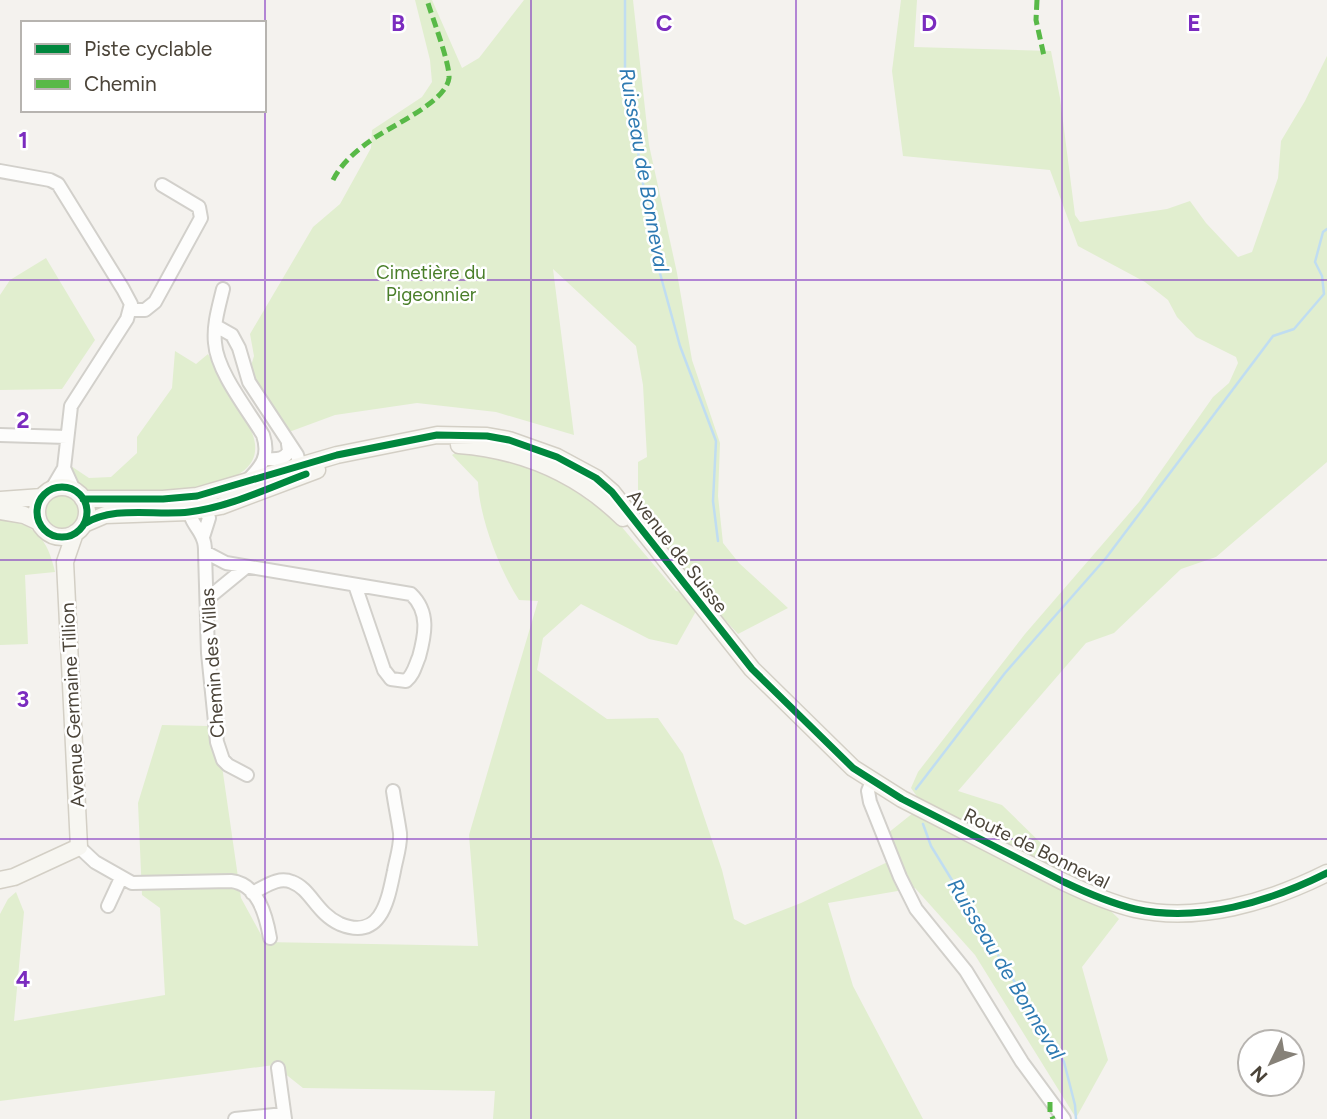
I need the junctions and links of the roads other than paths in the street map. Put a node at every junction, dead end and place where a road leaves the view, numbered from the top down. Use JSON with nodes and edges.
{"nodes":[{"id":1,"x":0,"y":171,"type":"edge"},
{"id":2,"x":162,"y":185,"type":"dead end"},
{"id":3,"x":223,"y":289,"type":"dead end"},
{"id":4,"x":130,"y":310,"type":"junction"},
{"id":5,"x":216,"y":326,"type":"junction"},
{"id":6,"x":0,"y":435,"type":"edge"},
{"id":7,"x":67,"y":437,"type":"junction"},
{"id":8,"x":288,"y":444,"type":"junction"},
{"id":9,"x":265,"y":459,"type":"junction"},
{"id":10,"x":64,"y":468,"type":"junction"},
{"id":11,"x":302,"y":470,"type":"junction"},
{"id":12,"x":247,"y":481,"type":"junction"},
{"id":13,"x":47,"y":493,"type":"junction"},
{"id":14,"x":78,"y":494,"type":"junction"},
{"id":15,"x":0,"y":500,"type":"edge"},
{"id":16,"x":202,"y":502,"type":"junction"},
{"id":17,"x":0,"y":511,"type":"edge"},
{"id":18,"x":189,"y":512,"type":"junction"},
{"id":19,"x":39,"y":522,"type":"junction"},
{"id":20,"x":80,"y":528,"type":"junction"},
{"id":21,"x":51,"y":534,"type":"junction"},
{"id":22,"x":203,"y":537,"type":"junction"},
{"id":23,"x":205,"y":552,"type":"junction"},
{"id":24,"x":65,"y":562,"type":"junction"},
{"id":25,"x":246,"y":567,"type":"junction"},
{"id":26,"x":355,"y":585,"type":"junction"},
{"id":27,"x":207,"y":599,"type":"junction"},
{"id":28,"x":247,"y":775,"type":"dead end"},
{"id":29,"x":872,"y":781,"type":"junction"},
{"id":30,"x":393,"y":791,"type":"dead end"},
{"id":31,"x":79,"y":847,"type":"junction"},
{"id":32,"x":1324,"y":874,"type":"edge"},
{"id":33,"x":121,"y":878,"type":"junction"},
{"id":34,"x":3,"y":882,"type":"edge"},
{"id":35,"x":252,"y":893,"type":"junction"},
{"id":36,"x":108,"y":906,"type":"dead end"},
{"id":37,"x":270,"y":938,"type":"dead end"},
{"id":38,"x":278,"y":1068,"type":"dead end"},
{"id":39,"x":285,"y":1116,"type":"edge"},
{"id":40,"x":234,"y":1119,"type":"edge"},
{"id":41,"x":1064,"y":1119,"type":"edge"}],
"edges":[{"from":1,"to":4,"type":"street"},
{"from":2,"to":4,"type":"street"},
{"from":3,"to":5,"type":"street"},
{"from":4,"to":7,"type":"street"},
{"from":5,"to":8,"type":"street"},
{"from":5,"to":9,"type":"street"},
{"from":6,"to":7,"type":"street"},
{"from":7,"to":10,"type":"street"},
{"from":8,"to":9,"type":"street"},
{"from":8,"to":11,"type":"street"},
{"from":9,"to":12,"type":"street"},
{"from":10,"to":13,"type":"street"},
{"from":10,"to":14,"type":"street"},
{"from":11,"to":12,"type":"street","name":"Avenue de Suisse"},
{"from":11,"to":16,"type":"street","name":"Avenue de Suisse"},
{"from":11,"to":29,"type":"street","name":"Avenue de Suisse"},
{"from":12,"to":16,"type":"street","name":"Avenue de Suisse"},
{"from":13,"to":14,"type":"street"},
{"from":13,"to":15,"type":"street"},
{"from":13,"to":19,"type":"street"},
{"from":14,"to":16,"type":"street","name":"Avenue de Suisse"},
{"from":14,"to":20,"type":"street"},
{"from":16,"to":18,"type":"street","name":"Avenue de Suisse"},
{"from":16,"to":22,"type":"street","name":"Chemin des Villas"},
{"from":17,"to":19,"type":"street"},
{"from":18,"to":20,"type":"street","name":"Avenue de Suisse"},
{"from":18,"to":22,"type":"street","name":"Chemin des Villas"},
{"from":19,"to":21,"type":"street"},
{"from":20,"to":21,"type":"street"},
{"from":20,"to":24,"type":"street","name":"Avenue Germaine Tillion"},
{"from":21,"to":24,"type":"street","name":"Avenue Germaine Tillion"},
{"from":22,"to":23,"type":"street","name":"Chemin des Villas"},
{"from":23,"to":25,"type":"street"},
{"from":23,"to":27,"type":"street","name":"Chemin des Villas"},
{"from":24,"to":31,"type":"street","name":"Avenue Germaine Tillion"},
{"from":25,"to":26,"type":"street"},
{"from":25,"to":27,"type":"street"},
{"from":26,"to":26,"type":"street"},
{"from":27,"to":28,"type":"street","name":"Chemin des Villas"},
{"from":29,"to":32,"type":"street","name":"Route de Bonneval"},
{"from":29,"to":41,"type":"street"},
{"from":30,"to":35,"type":"street"},
{"from":31,"to":33,"type":"street"},
{"from":31,"to":34,"type":"street"},
{"from":33,"to":35,"type":"street"},
{"from":33,"to":36,"type":"street"},
{"from":35,"to":37,"type":"street"},
{"from":38,"to":39,"type":"street"},
{"from":39,"to":40,"type":"street"}]}
